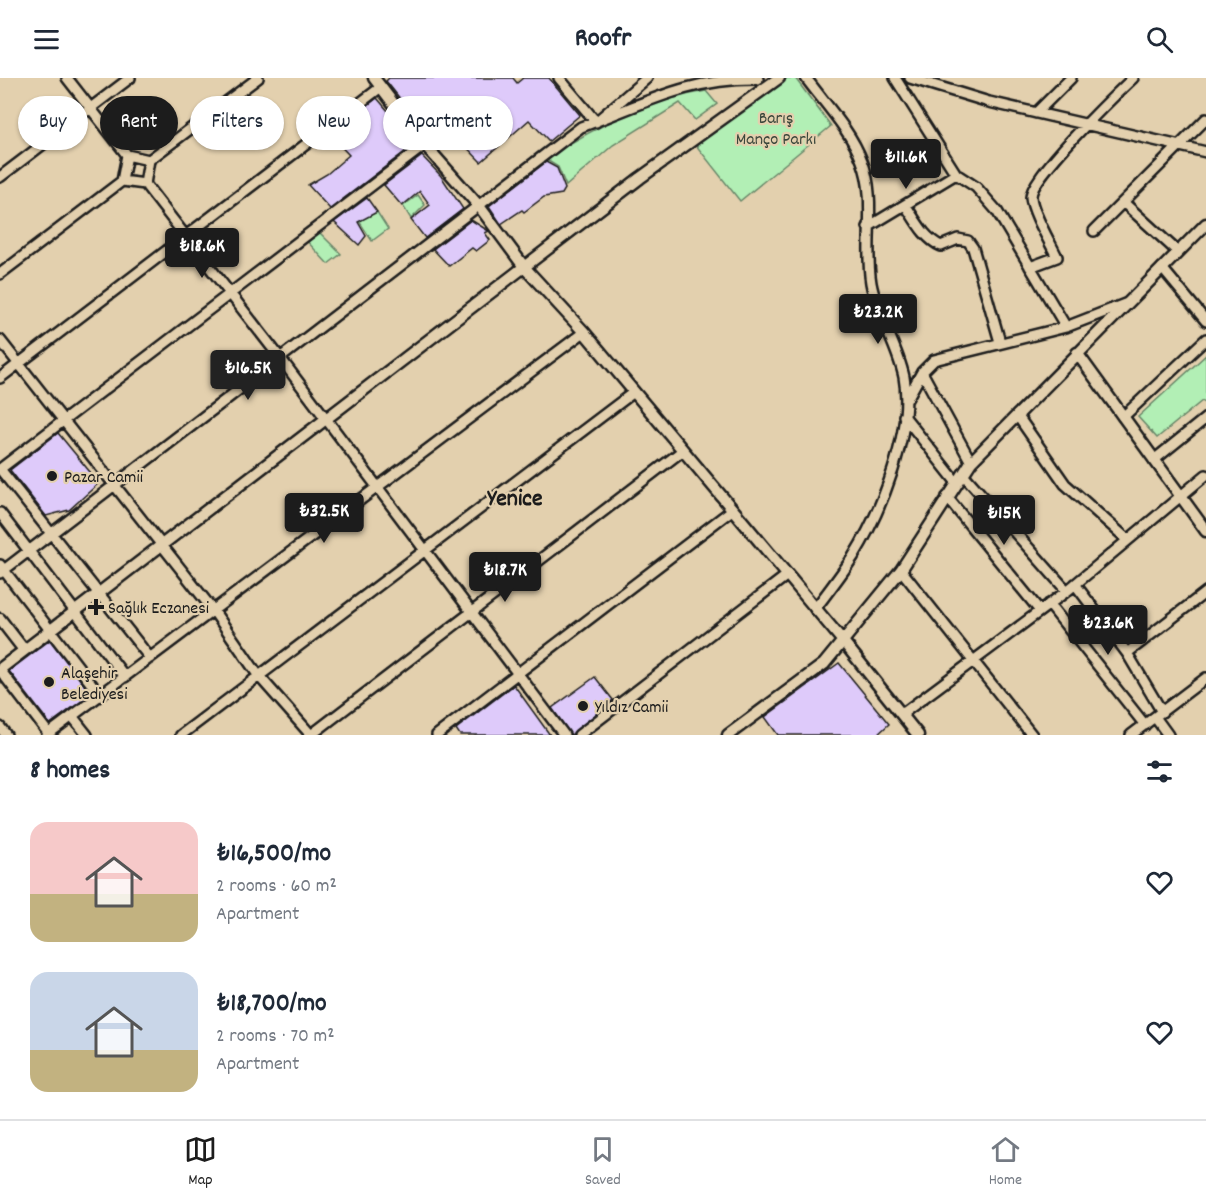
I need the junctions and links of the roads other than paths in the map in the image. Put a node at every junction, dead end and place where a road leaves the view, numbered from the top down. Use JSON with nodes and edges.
{"nodes":[{"id":1,"x":67,"y":78,"type":"edge"},
{"id":2,"x":130,"y":78,"type":"edge"},
{"id":3,"x":258,"y":78,"type":"edge"},
{"id":4,"x":374,"y":78,"type":"edge"},
{"id":5,"x":559,"y":78,"type":"edge"},
{"id":6,"x":647,"y":78,"type":"edge"},
{"id":7,"x":779,"y":78,"type":"edge"},
{"id":8,"x":806,"y":78,"type":"edge"},
{"id":9,"x":895,"y":78,"type":"edge"},
{"id":10,"x":1071,"y":78,"type":"edge"},
{"id":11,"x":1133,"y":78,"type":"edge"},
{"id":12,"x":916,"y":79,"type":"edge"},
{"id":13,"x":760,"y":81,"type":"edge"},
{"id":14,"x":381,"y":87,"type":"junction"},
{"id":15,"x":388,"y":96,"type":"edge"},
{"id":16,"x":90,"y":108,"type":"junction"},
{"id":17,"x":1036,"y":113,"type":"junction"},
{"id":18,"x":1206,"y":119,"type":"edge"},
{"id":19,"x":596,"y":122,"type":"junction"},
{"id":20,"x":1086,"y":124,"type":"junction"},
{"id":21,"x":1178,"y":147,"type":"junction"},
{"id":22,"x":418,"y":150,"type":"edge"},
{"id":23,"x":429,"y":150,"type":"edge"},
{"id":24,"x":1206,"y":152,"type":"edge"},
{"id":25,"x":127,"y":155,"type":"junction"},
{"id":26,"x":149,"y":159,"type":"junction"},
{"id":27,"x":956,"y":174,"type":"junction"},
{"id":28,"x":0,"y":177,"type":"edge"},
{"id":29,"x":122,"y":181,"type":"junction"},
{"id":30,"x":145,"y":184,"type":"junction"},
{"id":31,"x":1123,"y":202,"type":"junction"},
{"id":32,"x":479,"y":206,"type":"junction"},
{"id":33,"x":906,"y":206,"type":"junction"},
{"id":34,"x":1206,"y":224,"type":"edge"},
{"id":35,"x":868,"y":227,"type":"junction"},
{"id":36,"x":1094,"y":231,"type":"dead end"},
{"id":37,"x":186,"y":236,"type":"junction"},
{"id":38,"x":1178,"y":252,"type":"junction"},
{"id":39,"x":1030,"y":267,"type":"junction"},
{"id":40,"x":525,"y":268,"type":"junction"},
{"id":41,"x":1162,"y":268,"type":"junction"},
{"id":42,"x":0,"y":274,"type":"edge"},
{"id":43,"x":230,"y":293,"type":"junction"},
{"id":44,"x":1127,"y":303,"type":"junction"},
{"id":45,"x":1206,"y":321,"type":"edge"},
{"id":46,"x":1066,"y":327,"type":"junction"},
{"id":47,"x":584,"y":332,"type":"junction"},
{"id":48,"x":1206,"y":339,"type":"edge"},
{"id":49,"x":0,"y":340,"type":"edge"},
{"id":50,"x":1000,"y":342,"type":"junction"},
{"id":51,"x":1077,"y":353,"type":"junction"},
{"id":52,"x":281,"y":359,"type":"junction"},
{"id":53,"x":19,"y":364,"type":"junction"},
{"id":54,"x":922,"y":372,"type":"junction"},
{"id":55,"x":0,"y":378,"type":"edge"},
{"id":56,"x":634,"y":392,"type":"junction"},
{"id":57,"x":905,"y":402,"type":"junction"},
{"id":58,"x":1017,"y":415,"type":"junction"},
{"id":59,"x":904,"y":416,"type":"junction"},
{"id":60,"x":1123,"y":417,"type":"junction"},
{"id":61,"x":1206,"y":418,"type":"edge"},
{"id":62,"x":327,"y":419,"type":"junction"},
{"id":63,"x":63,"y":421,"type":"junction"},
{"id":64,"x":682,"y":451,"type":"junction"},
{"id":65,"x":1155,"y":460,"type":"junction"},
{"id":66,"x":971,"y":462,"type":"junction"},
{"id":67,"x":0,"y":469,"type":"edge"},
{"id":68,"x":1206,"y":475,"type":"edge"},
{"id":69,"x":960,"y":478,"type":"junction"},
{"id":70,"x":115,"y":486,"type":"junction"},
{"id":71,"x":377,"y":487,"type":"junction"},
{"id":72,"x":1180,"y":495,"type":"junction"},
{"id":73,"x":947,"y":497,"type":"junction"},
{"id":74,"x":732,"y":510,"type":"junction"},
{"id":75,"x":0,"y":513,"type":"edge"},
{"id":76,"x":1206,"y":531,"type":"edge"},
{"id":77,"x":52,"y":534,"type":"junction"},
{"id":78,"x":1128,"y":540,"type":"junction"},
{"id":79,"x":162,"y":545,"type":"junction"},
{"id":80,"x":425,"y":550,"type":"junction"},
{"id":81,"x":29,"y":551,"type":"junction"},
{"id":82,"x":1,"y":569,"type":"edge"},
{"id":83,"x":901,"y":570,"type":"junction"},
{"id":84,"x":786,"y":576,"type":"junction"},
{"id":85,"x":1075,"y":584,"type":"junction"},
{"id":86,"x":1067,"y":591,"type":"junction"},
{"id":87,"x":1206,"y":592,"type":"edge"},
{"id":88,"x":99,"y":593,"type":"junction"},
{"id":89,"x":1049,"y":604,"type":"junction"},
{"id":90,"x":815,"y":609,"type":"junction"},
{"id":91,"x":213,"y":610,"type":"junction"},
{"id":92,"x":1040,"y":611,"type":"junction"},
{"id":93,"x":75,"y":612,"type":"junction"},
{"id":94,"x":471,"y":612,"type":"junction"},
{"id":95,"x":0,"y":619,"type":"edge"},
{"id":96,"x":50,"y":630,"type":"junction"},
{"id":97,"x":842,"y":640,"type":"junction"},
{"id":98,"x":24,"y":650,"type":"junction"},
{"id":99,"x":1127,"y":653,"type":"junction"},
{"id":100,"x":150,"y":658,"type":"junction"},
{"id":101,"x":974,"y":661,"type":"junction"},
{"id":102,"x":0,"y":669,"type":"edge"},
{"id":103,"x":518,"y":674,"type":"junction"},
{"id":104,"x":258,"y":675,"type":"junction"},
{"id":105,"x":124,"y":677,"type":"junction"},
{"id":106,"x":1206,"y":678,"type":"edge"},
{"id":107,"x":100,"y":695,"type":"junction"},
{"id":108,"x":902,"y":714,"type":"junction"},
{"id":109,"x":1159,"y":714,"type":"junction"},
{"id":110,"x":72,"y":716,"type":"junction"},
{"id":111,"x":1145,"y":725,"type":"junction"},
{"id":112,"x":0,"y":727,"type":"edge"},
{"id":113,"x":48,"y":734,"type":"edge"},
{"id":114,"x":6,"y":735,"type":"edge"},
{"id":115,"x":87,"y":735,"type":"edge"},
{"id":116,"x":181,"y":735,"type":"edge"},
{"id":117,"x":311,"y":735,"type":"edge"},
{"id":118,"x":437,"y":735,"type":"edge"},
{"id":119,"x":564,"y":735,"type":"edge"},
{"id":120,"x":579,"y":735,"type":"edge"},
{"id":121,"x":728,"y":735,"type":"edge"},
{"id":122,"x":918,"y":735,"type":"edge"},
{"id":123,"x":1032,"y":735,"type":"edge"},
{"id":124,"x":1131,"y":735,"type":"edge"},
{"id":125,"x":1168,"y":735,"type":"edge"}],
"edges":[{"from":1,"to":16,"type":"street"},
{"from":2,"to":16,"type":"street"},
{"from":3,"to":26,"type":"street"},
{"from":4,"to":14,"type":"street"},
{"from":5,"to":19,"type":"street"},
{"from":6,"to":19,"type":"street"},
{"from":7,"to":13,"type":"street"},
{"from":8,"to":35,"type":"street"},
{"from":9,"to":27,"type":"street"},
{"from":10,"to":17,"type":"street"},
{"from":11,"to":20,"type":"street"},
{"from":12,"to":17,"type":"street"},
{"from":13,"to":19,"type":"street"},
{"from":13,"to":40,"type":"street"},
{"from":14,"to":15,"type":"street"},
{"from":14,"to":37,"type":"street"},
{"from":16,"to":25,"type":"street"},
{"from":16,"to":28,"type":"street"},
{"from":17,"to":20,"type":"street"},
{"from":18,"to":21,"type":"street"},
{"from":19,"to":32,"type":"street"},
{"from":20,"to":21,"type":"street"},
{"from":20,"to":39,"type":"street"},
{"from":21,"to":24,"type":"street"},
{"from":21,"to":31,"type":"street"},
{"from":22,"to":43,"type":"street"},
{"from":23,"to":32,"type":"street"},
{"from":25,"to":26,"type":"street"},
{"from":25,"to":29,"type":"street"},
{"from":26,"to":30,"type":"street"},
{"from":27,"to":33,"type":"street"},
{"from":27,"to":39,"type":"street"},
{"from":29,"to":30,"type":"street"},
{"from":29,"to":42,"type":"street"},
{"from":30,"to":37,"type":"street"},
{"from":31,"to":36,"type":"street"},
{"from":31,"to":38,"type":"street"},
{"from":32,"to":40,"type":"street"},
{"from":32,"to":52,"type":"street"},
{"from":33,"to":35,"type":"street"},
{"from":33,"to":50,"type":"street"},
{"from":34,"to":38,"type":"street"},
{"from":35,"to":57,"type":"street"},
{"from":37,"to":43,"type":"street"},
{"from":37,"to":53,"type":"street"},
{"from":38,"to":41,"type":"street"},
{"from":39,"to":46,"type":"street"},
{"from":40,"to":47,"type":"street"},
{"from":40,"to":62,"type":"street"},
{"from":41,"to":44,"type":"street"},
{"from":41,"to":45,"type":"street"},
{"from":43,"to":52,"type":"street"},
{"from":43,"to":63,"type":"street"},
{"from":44,"to":46,"type":"street"},
{"from":44,"to":51,"type":"street"},
{"from":46,"to":50,"type":"street"},
{"from":47,"to":56,"type":"street"},
{"from":47,"to":71,"type":"street"},
{"from":48,"to":60,"type":"street"},
{"from":49,"to":53,"type":"street"},
{"from":50,"to":54,"type":"street"},
{"from":51,"to":58,"type":"street"},
{"from":51,"to":60,"type":"street"},
{"from":52,"to":62,"type":"street"},
{"from":52,"to":70,"type":"street"},
{"from":53,"to":55,"type":"street"},
{"from":53,"to":63,"type":"street"},
{"from":54,"to":57,"type":"street"},
{"from":54,"to":66,"type":"street"},
{"from":56,"to":64,"type":"street"},
{"from":56,"to":80,"type":"street"},
{"from":57,"to":59,"type":"street"},
{"from":58,"to":66,"type":"street"},
{"from":58,"to":78,"type":"street"},
{"from":59,"to":69,"type":"street"},
{"from":59,"to":90,"type":"street"},
{"from":60,"to":65,"type":"street"},
{"from":61,"to":65,"type":"street"},
{"from":62,"to":71,"type":"street"},
{"from":62,"to":79,"type":"street"},
{"from":63,"to":67,"type":"street"},
{"from":63,"to":70,"type":"street"},
{"from":64,"to":74,"type":"street"},
{"from":64,"to":94,"type":"street"},
{"from":65,"to":72,"type":"street"},
{"from":66,"to":69,"type":"street"},
{"from":67,"to":77,"type":"street"},
{"from":68,"to":72,"type":"street"},
{"from":69,"to":73,"type":"street"},
{"from":69,"to":86,"type":"street"},
{"from":70,"to":77,"type":"street"},
{"from":70,"to":79,"type":"street"},
{"from":71,"to":80,"type":"street"},
{"from":71,"to":91,"type":"street"},
{"from":72,"to":76,"type":"street"},
{"from":72,"to":78,"type":"street"},
{"from":73,"to":83,"type":"street"},
{"from":73,"to":92,"type":"street"},
{"from":74,"to":84,"type":"street"},
{"from":74,"to":103,"type":"street"},
{"from":75,"to":81,"type":"street"},
{"from":77,"to":81,"type":"street"},
{"from":77,"to":88,"type":"street"},
{"from":78,"to":85,"type":"street"},
{"from":79,"to":88,"type":"street"},
{"from":79,"to":91,"type":"street"},
{"from":80,"to":94,"type":"street"},
{"from":80,"to":104,"type":"street"},
{"from":81,"to":82,"type":"street"},
{"from":81,"to":93,"type":"street"},
{"from":82,"to":96,"type":"street"},
{"from":83,"to":97,"type":"street"},
{"from":83,"to":101,"type":"street"},
{"from":84,"to":90,"type":"street"},
{"from":84,"to":120,"type":"street"},
{"from":85,"to":86,"type":"street"},
{"from":85,"to":99,"type":"street"},
{"from":86,"to":89,"type":"street"},
{"from":87,"to":99,"type":"street"},
{"from":88,"to":93,"type":"street"},
{"from":88,"to":100,"type":"street"},
{"from":89,"to":92,"type":"street"},
{"from":89,"to":111,"type":"street"},
{"from":90,"to":97,"type":"street"},
{"from":91,"to":100,"type":"street"},
{"from":91,"to":104,"type":"street"},
{"from":92,"to":101,"type":"street"},
{"from":93,"to":96,"type":"street"},
{"from":93,"to":105,"type":"street"},
{"from":94,"to":103,"type":"street"},
{"from":94,"to":117,"type":"street"},
{"from":95,"to":98,"type":"street"},
{"from":96,"to":98,"type":"street"},
{"from":96,"to":107,"type":"street"},
{"from":97,"to":108,"type":"street"},
{"from":97,"to":121,"type":"street"},
{"from":98,"to":102,"type":"street"},
{"from":99,"to":109,"type":"street"},
{"from":100,"to":105,"type":"street"},
{"from":101,"to":108,"type":"street"},
{"from":101,"to":123,"type":"street"},
{"from":102,"to":113,"type":"street"},
{"from":103,"to":118,"type":"street"},
{"from":103,"to":119,"type":"street"},
{"from":104,"to":116,"type":"street"},
{"from":104,"to":117,"type":"street"},
{"from":105,"to":107,"type":"street"},
{"from":106,"to":109,"type":"street"},
{"from":107,"to":110,"type":"street"},
{"from":108,"to":122,"type":"street"},
{"from":109,"to":111,"type":"street"},
{"from":109,"to":125,"type":"street"},
{"from":110,"to":113,"type":"street"},
{"from":110,"to":115,"type":"street"},
{"from":111,"to":124,"type":"street"},
{"from":112,"to":114,"type":"street"}]}
